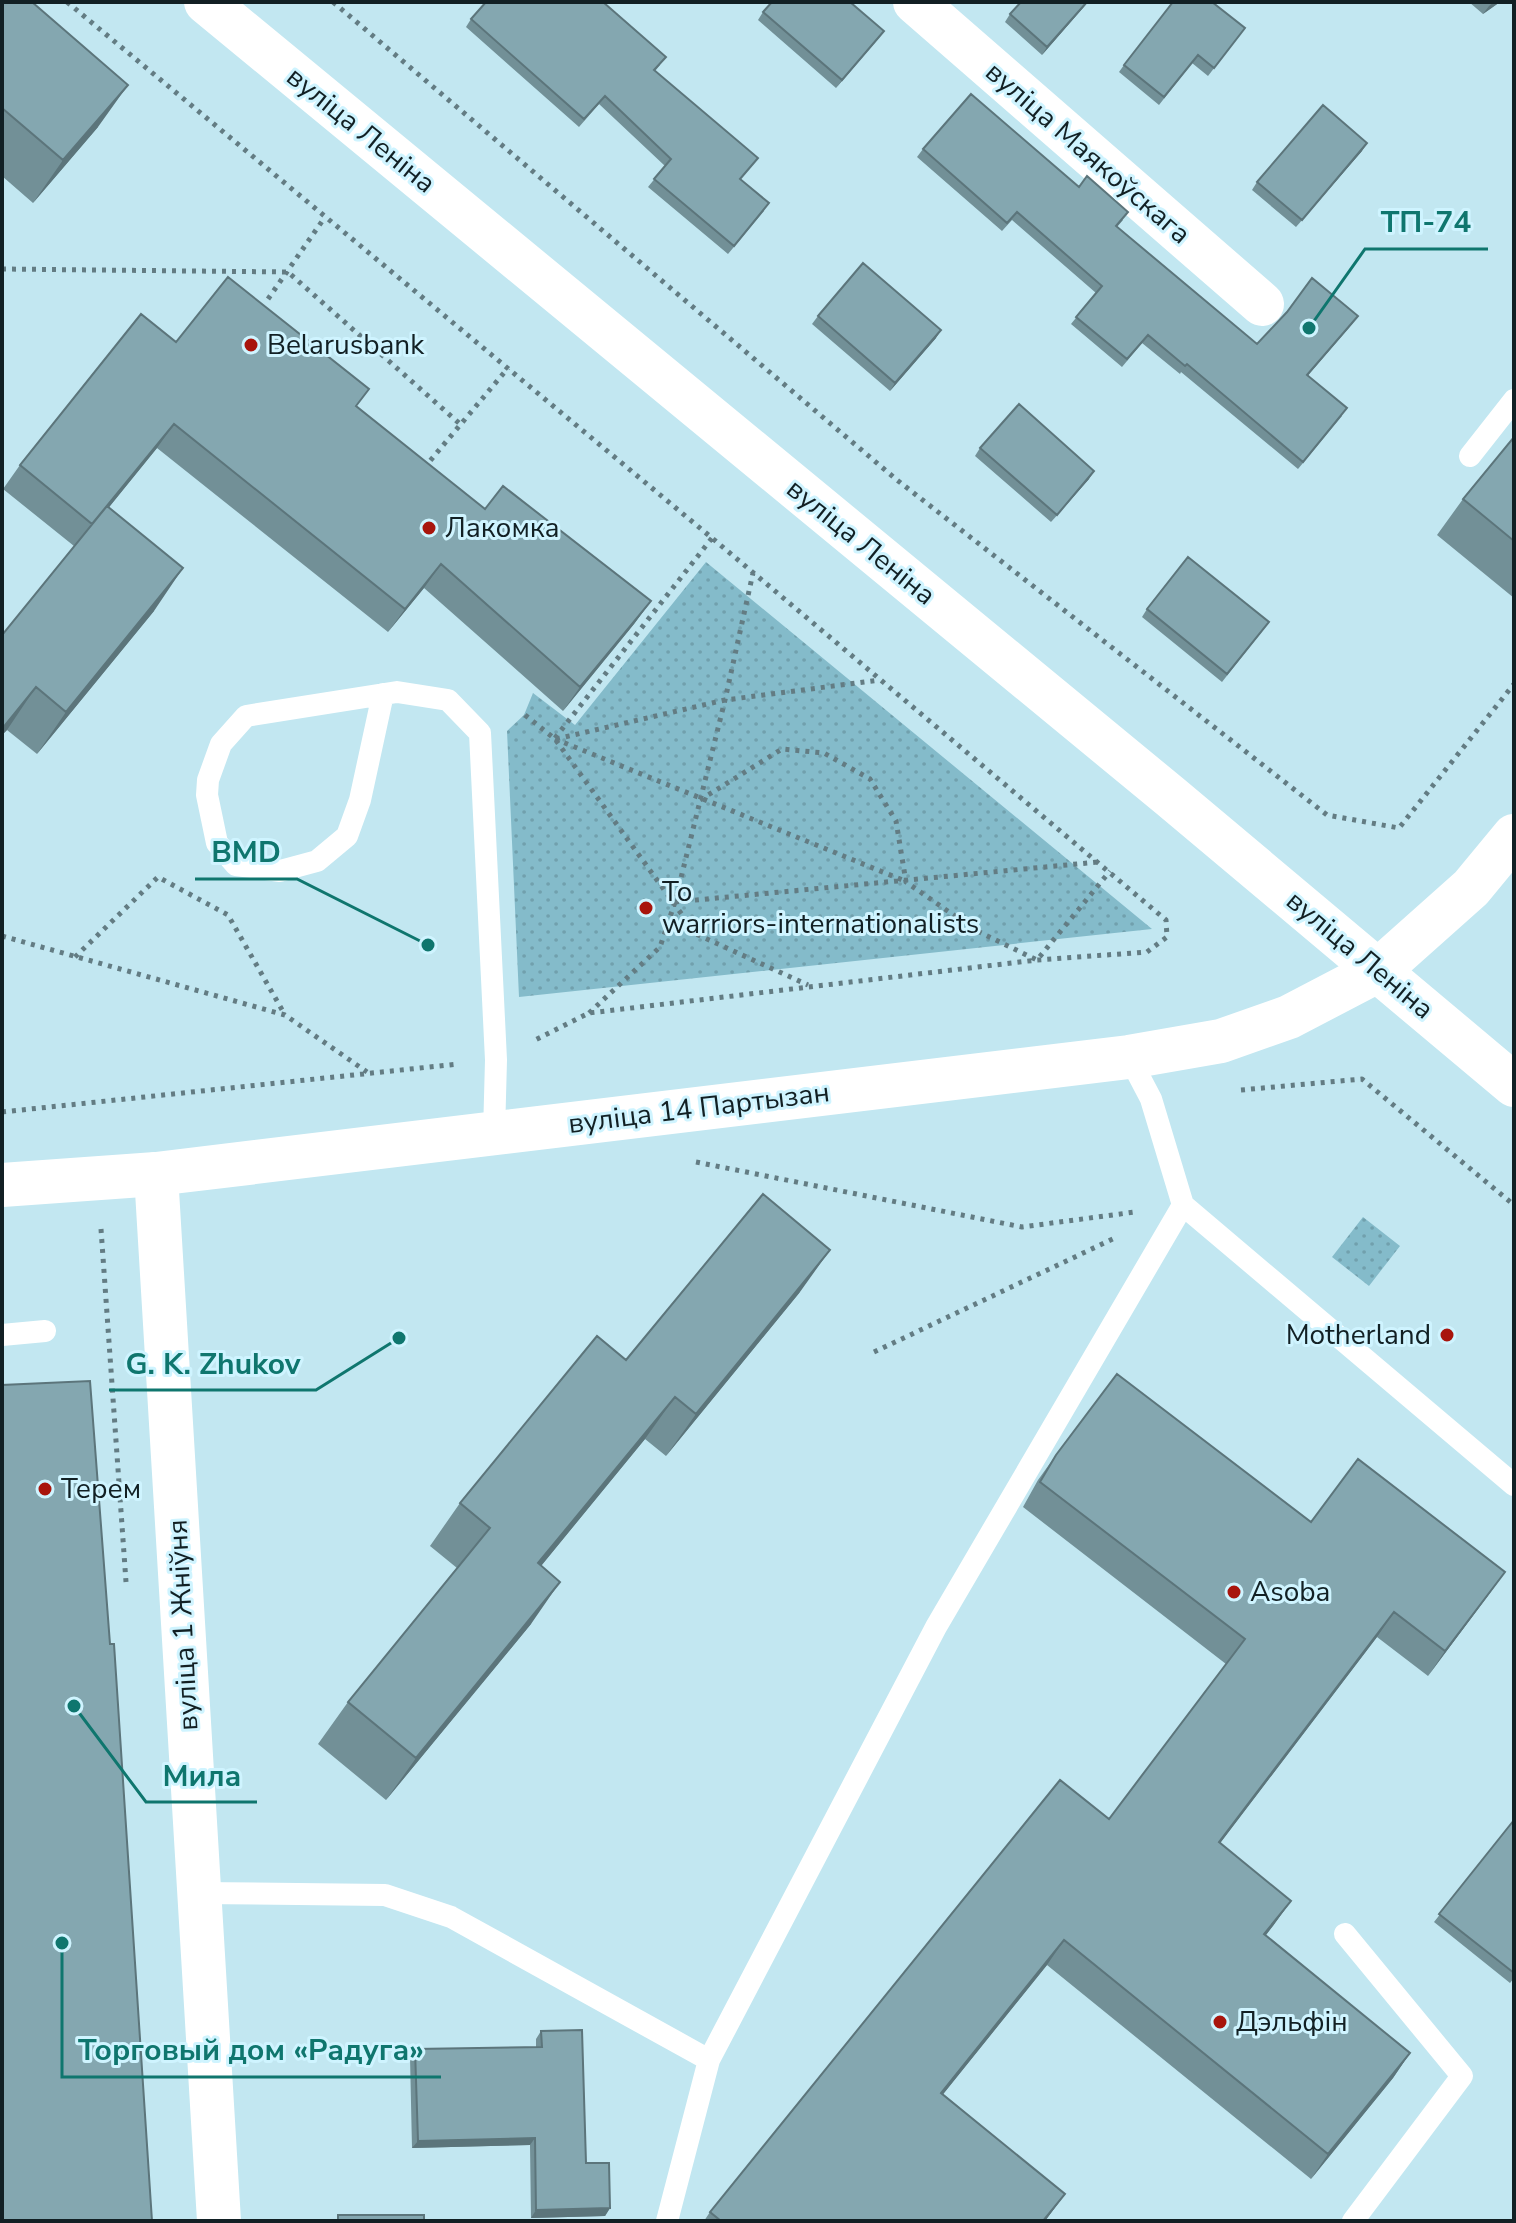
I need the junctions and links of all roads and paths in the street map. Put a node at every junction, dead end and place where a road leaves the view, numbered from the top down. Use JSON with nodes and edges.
{"nodes":[{"id":1,"x":67,"y":2,"type":"edge"},
{"id":2,"x":206,"y":2,"type":"edge"},
{"id":3,"x":333,"y":2,"type":"edge"},
{"id":4,"x":915,"y":2,"type":"edge"},
{"id":5,"x":325,"y":217,"type":"junction"},
{"id":6,"x":2,"y":269,"type":"edge"},
{"id":7,"x":288,"y":272,"type":"junction"},
{"id":8,"x":268,"y":299,"type":"dead end"},
{"id":9,"x":1262,"y":304,"type":"dead end"},
{"id":10,"x":508,"y":368,"type":"junction"},
{"id":11,"x":1514,"y":400,"type":"edge"},
{"id":12,"x":460,"y":424,"type":"junction"},
{"id":13,"x":1470,"y":456,"type":"dead end"},
{"id":14,"x":421,"y":472,"type":"edge"},
{"id":15,"x":712,"y":538,"type":"junction"},
{"id":16,"x":753,"y":573,"type":"junction"},
{"id":17,"x":881,"y":680,"type":"junction"},
{"id":18,"x":1514,"y":684,"type":"edge"},
{"id":19,"x":383,"y":694,"type":"junction"},
{"id":20,"x":725,"y":700,"type":"junction"},
{"id":21,"x":525,"y":715,"type":"dead end"},
{"id":22,"x":555,"y":739,"type":"junction"},
{"id":23,"x":700,"y":800,"type":"junction"},
{"id":24,"x":1514,"y":836,"type":"edge"},
{"id":25,"x":1098,"y":862,"type":"junction"},
{"id":26,"x":1110,"y":871,"type":"junction"},
{"id":27,"x":906,"y":882,"type":"junction"},
{"id":28,"x":675,"y":902,"type":"junction"},
{"id":29,"x":2,"y":936,"type":"edge"},
{"id":30,"x":75,"y":957,"type":"junction"},
{"id":31,"x":1037,"y":960,"type":"junction"},
{"id":32,"x":1379,"y":970,"type":"junction"},
{"id":33,"x":810,"y":986,"type":"junction"},
{"id":34,"x":589,"y":1013,"type":"junction"},
{"id":35,"x":285,"y":1015,"type":"junction"},
{"id":36,"x":1129,"y":1057,"type":"junction"},
{"id":37,"x":496,"y":1060,"type":"junction"},
{"id":38,"x":367,"y":1073,"type":"junction"},
{"id":39,"x":1362,"y":1079,"type":"dead end"},
{"id":40,"x":1514,"y":1085,"type":"edge"},
{"id":41,"x":2,"y":1112,"type":"edge"},
{"id":42,"x":494,"y":1134,"type":"junction"},
{"id":43,"x":689,"y":1161,"type":"dead end"},
{"id":44,"x":156,"y":1174,"type":"junction"},
{"id":45,"x":2,"y":1185,"type":"edge"},
{"id":46,"x":1183,"y":1205,"type":"junction"},
{"id":47,"x":1514,"y":1205,"type":"edge"},
{"id":48,"x":45,"y":1331,"type":"dead end"},
{"id":49,"x":2,"y":1335,"type":"edge"},
{"id":50,"x":874,"y":1352,"type":"dead end"},
{"id":51,"x":1514,"y":1485,"type":"edge"},
{"id":52,"x":198,"y":1893,"type":"junction"},
{"id":53,"x":1345,"y":1934,"type":"dead end"},
{"id":54,"x":709,"y":2060,"type":"junction"},
{"id":55,"x":219,"y":2221,"type":"edge"},
{"id":56,"x":667,"y":2221,"type":"edge"},
{"id":57,"x":1353,"y":2221,"type":"edge"}],
"edges":[{"from":1,"to":5,"type":"path"},
{"from":2,"to":32,"type":"main road","name":"вуліца Леніна"},
{"from":3,"to":18,"type":"path"},
{"from":4,"to":9,"type":"main road","name":"вуліца Маякоўскага"},
{"from":5,"to":7,"type":"path"},
{"from":5,"to":10,"type":"path"},
{"from":6,"to":7,"type":"path"},
{"from":7,"to":8,"type":"path"},
{"from":7,"to":12,"type":"path"},
{"from":10,"to":12,"type":"path"},
{"from":10,"to":15,"type":"path"},
{"from":11,"to":13,"type":"lane"},
{"from":12,"to":14,"type":"path"},
{"from":15,"to":16,"type":"path"},
{"from":15,"to":22,"type":"path"},
{"from":16,"to":17,"type":"path"},
{"from":16,"to":20,"type":"path"},
{"from":17,"to":20,"type":"path"},
{"from":17,"to":25,"type":"path"},
{"from":19,"to":19,"type":"lane"},
{"from":19,"to":37,"type":"lane"},
{"from":20,"to":22,"type":"path"},
{"from":20,"to":23,"type":"path"},
{"from":21,"to":22,"type":"path"},
{"from":22,"to":23,"type":"path"},
{"from":22,"to":28,"type":"path"},
{"from":23,"to":27,"type":"path"},
{"from":23,"to":27,"type":"path"},
{"from":23,"to":28,"type":"path"},
{"from":24,"to":32,"type":"main road","name":"вуліца 14 Партызан"},
{"from":25,"to":26,"type":"path"},
{"from":25,"to":27,"type":"path"},
{"from":26,"to":31,"type":"path"},
{"from":26,"to":31,"type":"path"},
{"from":27,"to":28,"type":"path"},
{"from":27,"to":31,"type":"path"},
{"from":28,"to":33,"type":"path"},
{"from":28,"to":34,"type":"path"},
{"from":29,"to":30,"type":"path"},
{"from":30,"to":35,"type":"path"},
{"from":30,"to":35,"type":"path"},
{"from":31,"to":33,"type":"path"},
{"from":32,"to":36,"type":"main road","name":"вуліца 14 Партызан"},
{"from":32,"to":40,"type":"main road","name":"вуліца Леніна"},
{"from":33,"to":34,"type":"path"},
{"from":34,"to":37,"type":"path"},
{"from":35,"to":38,"type":"path"},
{"from":36,"to":42,"type":"main road","name":"вуліца 14 Партызан"},
{"from":36,"to":46,"type":"lane"},
{"from":37,"to":38,"type":"path"},
{"from":37,"to":42,"type":"lane"},
{"from":38,"to":41,"type":"path"},
{"from":39,"to":47,"type":"path"},
{"from":42,"to":44,"type":"main road","name":"вуліца 14 Партызан"},
{"from":43,"to":46,"type":"path"},
{"from":44,"to":45,"type":"main road","name":"вуліца 14 Партызан"},
{"from":44,"to":52,"type":"main road","name":"вуліца 1 Жніўня"},
{"from":46,"to":50,"type":"path"},
{"from":46,"to":51,"type":"lane"},
{"from":46,"to":54,"type":"lane"},
{"from":48,"to":49,"type":"lane"},
{"from":52,"to":54,"type":"lane"},
{"from":52,"to":55,"type":"main road","name":"вуліца 1 Жніўня"},
{"from":53,"to":57,"type":"lane"},
{"from":54,"to":56,"type":"lane"}]}
